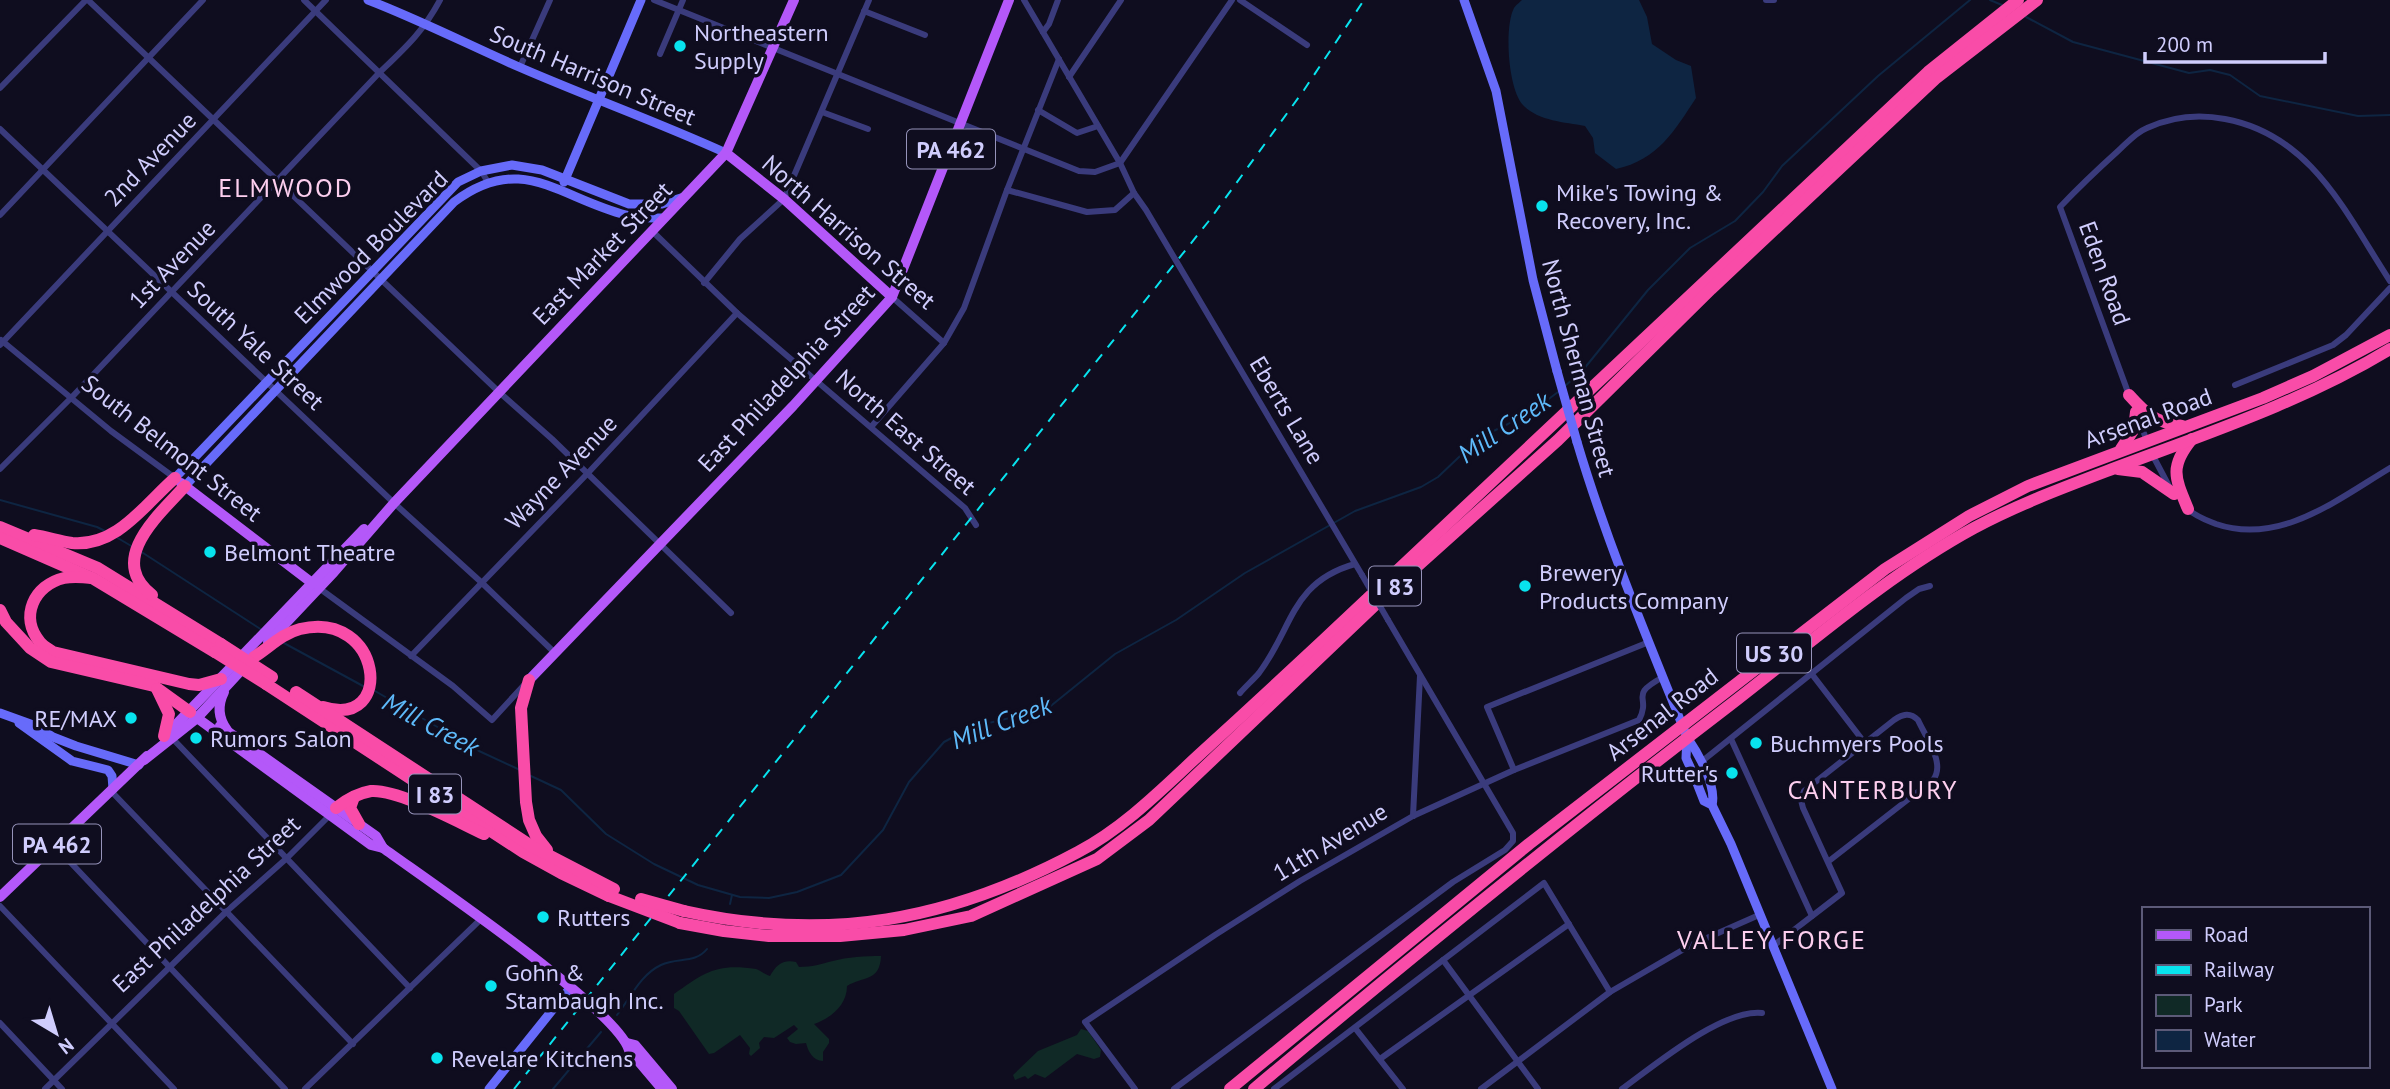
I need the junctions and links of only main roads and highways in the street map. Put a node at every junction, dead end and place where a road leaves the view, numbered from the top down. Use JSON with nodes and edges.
{"nodes":[{"id":1,"x":794,"y":0,"type":"edge"},
{"id":2,"x":1009,"y":0,"type":"edge"},
{"id":3,"x":2037,"y":0,"type":"edge"},
{"id":4,"x":2022,"y":4,"type":"edge"},
{"id":5,"x":748,"y":108,"type":"junction"},
{"id":6,"x":726,"y":153,"type":"junction"},
{"id":7,"x":737,"y":160,"type":"junction"},
{"id":8,"x":892,"y":297,"type":"junction"},
{"id":9,"x":2390,"y":335,"type":"edge"},
{"id":10,"x":2390,"y":349,"type":"edge"},
{"id":11,"x":2129,"y":395,"type":"road end"},
{"id":12,"x":2136,"y":412,"type":"road end"},
{"id":13,"x":2186,"y":426,"type":"junction"},
{"id":14,"x":2194,"y":438,"type":"junction"},
{"id":15,"x":2149,"y":447,"type":"junction"},
{"id":16,"x":2121,"y":449,"type":"junction"},
{"id":17,"x":2114,"y":468,"type":"junction"},
{"id":18,"x":180,"y":482,"type":"junction"},
{"id":19,"x":2174,"y":494,"type":"road end"},
{"id":20,"x":2188,"y":509,"type":"road end"},
{"id":21,"x":0,"y":526,"type":"edge"},
{"id":22,"x":0,"y":538,"type":"edge"},
{"id":23,"x":92,"y":578,"type":"junction"},
{"id":24,"x":315,"y":585,"type":"junction"},
{"id":25,"x":0,"y":610,"type":"edge"},
{"id":26,"x":181,"y":616,"type":"junction"},
{"id":27,"x":277,"y":631,"type":"junction"},
{"id":28,"x":261,"y":645,"type":"junction"},
{"id":29,"x":218,"y":648,"type":"junction"},
{"id":30,"x":254,"y":657,"type":"junction"},
{"id":31,"x":269,"y":680,"type":"junction"},
{"id":32,"x":529,"y":680,"type":"joint"},
{"id":33,"x":225,"y":681,"type":"junction"},
{"id":34,"x":154,"y":686,"type":"junction"},
{"id":35,"x":313,"y":704,"type":"junction"},
{"id":36,"x":195,"y":713,"type":"junction"},
{"id":37,"x":229,"y":733,"type":"junction"},
{"id":38,"x":169,"y":737,"type":"junction"},
{"id":39,"x":354,"y":797,"type":"junction"},
{"id":40,"x":333,"y":811,"type":"junction"},
{"id":41,"x":359,"y":824,"type":"junction"},
{"id":42,"x":383,"y":848,"type":"junction"},
{"id":43,"x":523,"y":852,"type":"junction"},
{"id":44,"x":564,"y":863,"type":"junction"},
{"id":45,"x":612,"y":892,"type":"junction"},
{"id":46,"x":0,"y":897,"type":"edge"},
{"id":47,"x":626,"y":1043,"type":"junction"},
{"id":48,"x":662,"y":1089,"type":"edge"},
{"id":49,"x":672,"y":1089,"type":"edge"},
{"id":50,"x":1230,"y":1089,"type":"edge"},
{"id":51,"x":1254,"y":1089,"type":"edge"}],
"edges":[{"from":1,"to":5,"type":"main road","name":"East Market Street","number":"PA 462"},
{"from":2,"to":8,"type":"main road","name":"East Philadelphia Street","number":"PA 462"},
{"from":3,"to":4,"type":"highway","number":"I 83"},
{"from":4,"to":45,"type":"highway","number":"I 83","bridge":true},
{"from":5,"to":6,"type":"main road","name":"East Market Street","number":"PA 462"},
{"from":5,"to":7,"type":"main road"},
{"from":6,"to":7,"type":"main road","name":"North Harrison Street"},
{"from":6,"to":24,"type":"main road","name":"East Market Street","number":"PA 462"},
{"from":7,"to":8,"type":"main road","name":"North Harrison Street"},
{"from":8,"to":32,"type":"main road","name":"East Philadelphia Street"},
{"from":9,"to":13,"type":"highway","name":"Arsenal Road","number":"US 30"},
{"from":10,"to":14,"type":"highway","name":"Arsenal Road","number":"US 30"},
{"from":11,"to":13,"type":"highway"},
{"from":12,"to":16,"type":"highway"},
{"from":13,"to":15,"type":"highway","name":"Arsenal Road","number":"US 30"},
{"from":14,"to":15,"type":"highway","name":"Arsenal Road","number":"US 30"},
{"from":14,"to":20,"type":"highway"},
{"from":15,"to":16,"type":"highway","name":"Arsenal Road","number":"US 30"},
{"from":15,"to":17,"type":"highway","name":"Arsenal Road","number":"US 30"},
{"from":16,"to":50,"type":"highway","name":"Arsenal Road","number":"US 30"},
{"from":17,"to":19,"type":"highway"},
{"from":17,"to":51,"type":"highway","name":"Arsenal Road","number":"US 30"},
{"from":18,"to":21,"type":"highway"},
{"from":18,"to":24,"type":"main road","name":"South Belmont Street"},
{"from":18,"to":26,"type":"highway"},
{"from":21,"to":26,"type":"highway","number":"I 83"},
{"from":22,"to":23,"type":"highway","number":"I 83"},
{"from":23,"to":29,"type":"highway","number":"I 83"},
{"from":23,"to":33,"type":"highway"},
{"from":24,"to":27,"type":"main road","name":"East Market Street","number":"PA 462"},
{"from":25,"to":34,"type":"highway"},
{"from":26,"to":29,"type":"highway","number":"I 83"},
{"from":27,"to":28,"type":"highway"},
{"from":27,"to":30,"type":"main road","name":"East Market Street","number":"PA 462"},
{"from":27,"to":35,"type":"highway"},
{"from":28,"to":30,"type":"highway"},
{"from":28,"to":33,"type":"main road","name":"East Market Street","number":"PA 462"},
{"from":29,"to":31,"type":"highway","number":"I 83","bridge":true},
{"from":30,"to":33,"type":"main road","name":"East Market Street","number":"PA 462"},
{"from":31,"to":35,"type":"highway","number":"I 83"},
{"from":31,"to":43,"type":"highway","number":"I 83"},
{"from":32,"to":44,"type":"highway"},
{"from":33,"to":36,"type":"main road","name":"East Market Street","number":"PA 462"},
{"from":33,"to":37,"type":"main road"},
{"from":34,"to":36,"type":"highway"},
{"from":34,"to":38,"type":"highway"},
{"from":35,"to":44,"type":"highway","number":"I 83"},
{"from":36,"to":37,"type":"main road"},
{"from":36,"to":38,"type":"main road","name":"East Market Street","number":"PA 462"},
{"from":36,"to":40,"type":"main road"},
{"from":37,"to":40,"type":"main road"},
{"from":38,"to":46,"type":"main road","name":"East Market Street","number":"PA 462"},
{"from":39,"to":40,"type":"highway"},
{"from":39,"to":41,"type":"highway"},
{"from":39,"to":43,"type":"highway"},
{"from":40,"to":41,"type":"main road"},
{"from":40,"to":42,"type":"main road"},
{"from":41,"to":42,"type":"main road"},
{"from":42,"to":47,"type":"main road"},
{"from":43,"to":45,"type":"highway","number":"I 83"},
{"from":44,"to":45,"type":"highway","number":"I 83"},
{"from":47,"to":48,"type":"main road"},
{"from":47,"to":49,"type":"main road"}]}
